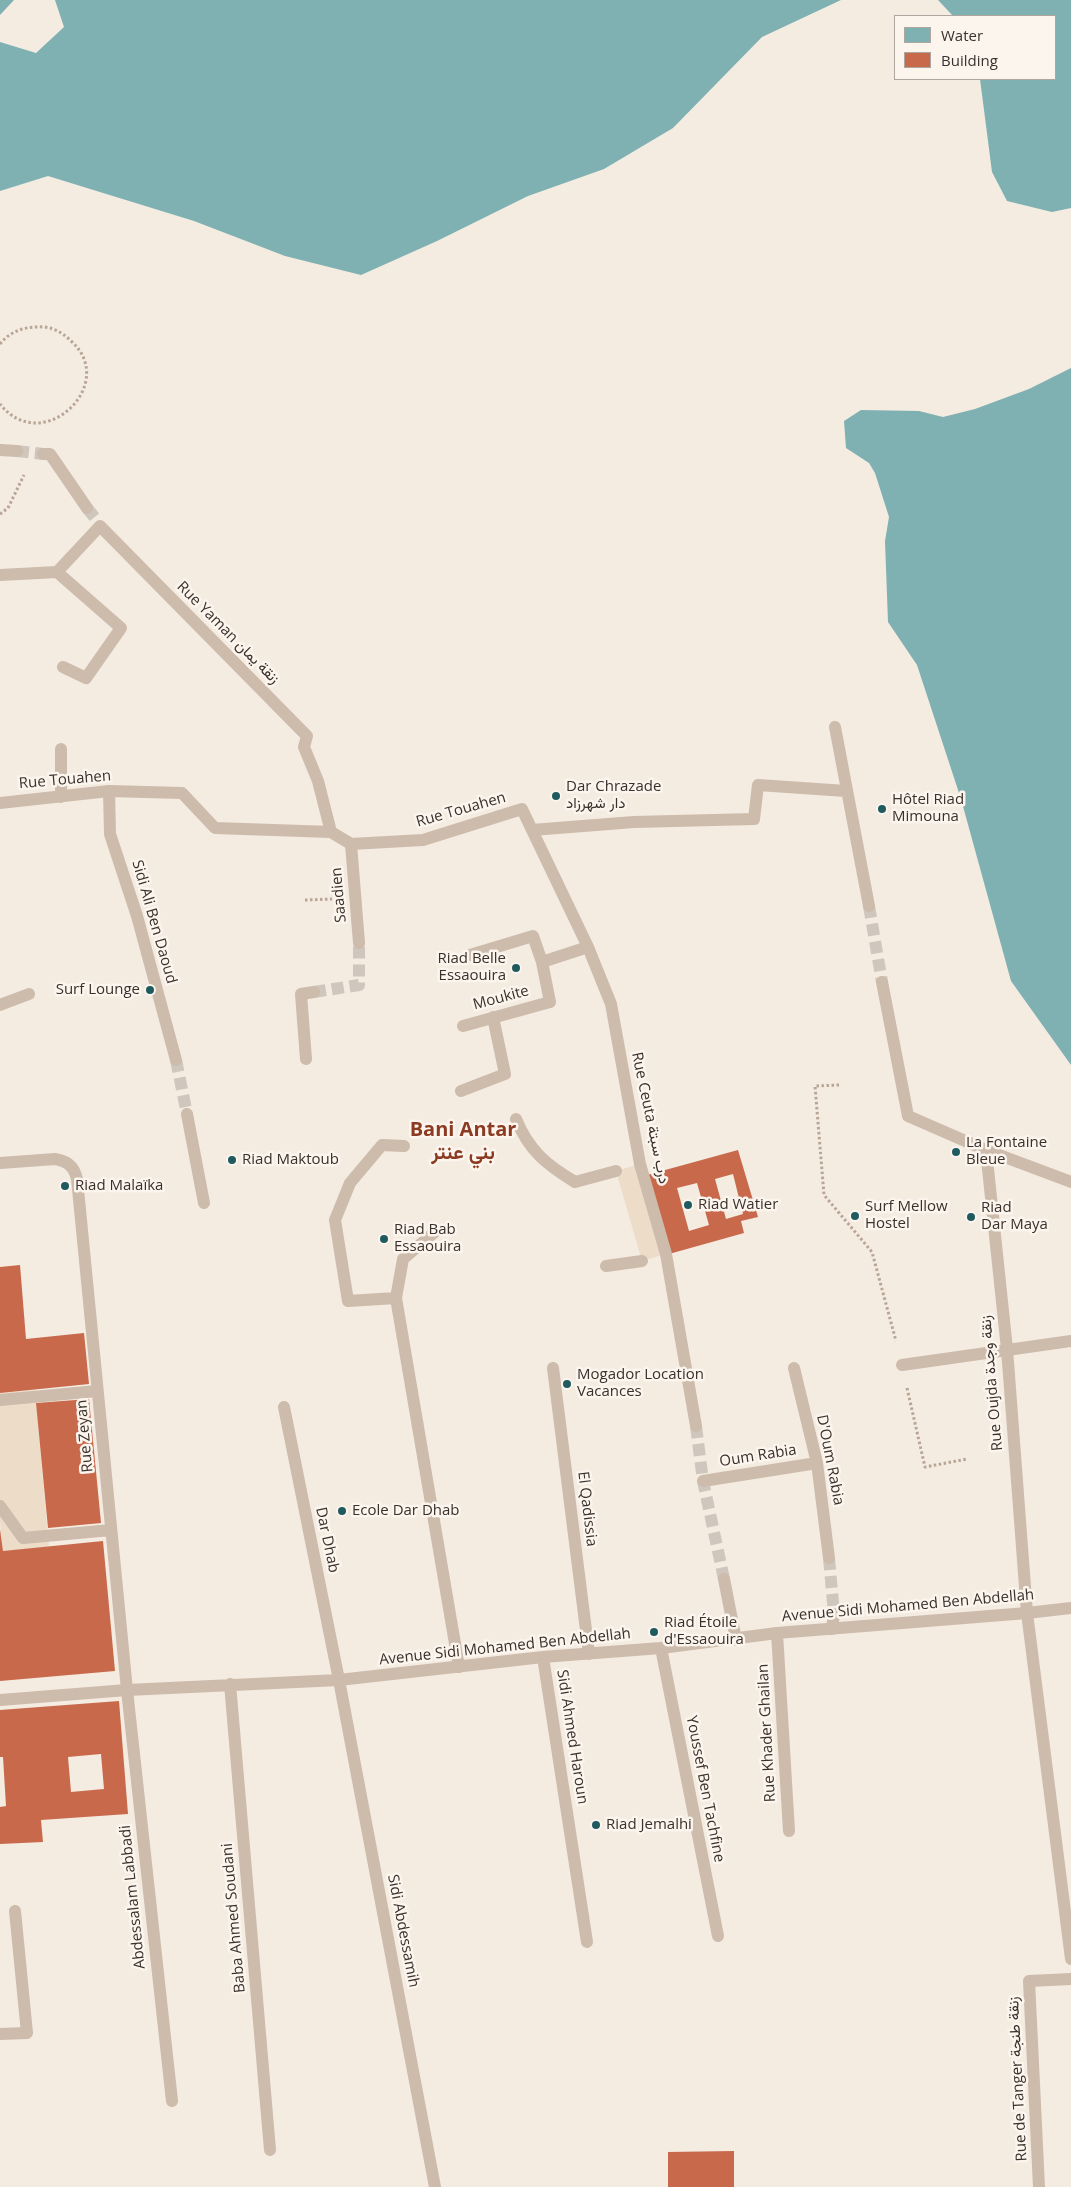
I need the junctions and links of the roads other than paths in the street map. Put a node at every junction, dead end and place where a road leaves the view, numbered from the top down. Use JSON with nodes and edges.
{"nodes":[{"id":1,"x":0,"y":450,"type":"edge"},
{"id":2,"x":17,"y":451,"type":"tunnel mouth"},
{"id":3,"x":44,"y":454,"type":"tunnel mouth"},
{"id":4,"x":94,"y":518,"type":"junction"},
{"id":5,"x":57,"y":572,"type":"junction"},
{"id":6,"x":0,"y":575,"type":"edge"},
{"id":7,"x":63,"y":667,"type":"dead end"},
{"id":8,"x":835,"y":727,"type":"dead end"},
{"id":9,"x":61,"y":748,"type":"dead end"},
{"id":10,"x":109,"y":791,"type":"junction"},
{"id":11,"x":846,"y":792,"type":"junction"},
{"id":12,"x":61,"y":797,"type":"junction"},
{"id":13,"x":0,"y":803,"type":"edge"},
{"id":14,"x":532,"y":830,"type":"junction"},
{"id":15,"x":331,"y":832,"type":"junction"},
{"id":16,"x":351,"y":844,"type":"junction"},
{"id":17,"x":869,"y":906,"type":"tunnel mouth"},
{"id":18,"x":359,"y":943,"type":"tunnel mouth"},
{"id":19,"x":588,"y":947,"type":"junction"},
{"id":20,"x":470,"y":954,"type":"dead end"},
{"id":21,"x":542,"y":962,"type":"junction"},
{"id":22,"x":882,"y":982,"type":"tunnel mouth"},
{"id":23,"x":314,"y":992,"type":"tunnel mouth"},
{"id":24,"x":29,"y":994,"type":"dead end"},
{"id":25,"x":0,"y":1005,"type":"edge"},
{"id":26,"x":493,"y":1017,"type":"junction"},
{"id":27,"x":463,"y":1026,"type":"dead end"},
{"id":28,"x":306,"y":1059,"type":"dead end"},
{"id":29,"x":176,"y":1060,"type":"tunnel mouth"},
{"id":30,"x":461,"y":1091,"type":"dead end"},
{"id":31,"x":186,"y":1114,"type":"tunnel mouth"},
{"id":32,"x":516,"y":1119,"type":"dead end"},
{"id":33,"x":404,"y":1146,"type":"dead end"},
{"id":34,"x":986,"y":1150,"type":"junction"},
{"id":35,"x":0,"y":1163,"type":"edge"},
{"id":36,"x":616,"y":1171,"type":"dead end"},
{"id":37,"x":1071,"y":1182,"type":"edge"},
{"id":38,"x":204,"y":1203,"type":"dead end"},
{"id":39,"x":436,"y":1231,"type":"dead end"},
{"id":40,"x":642,"y":1262,"type":"dead end"},
{"id":41,"x":606,"y":1266,"type":"dead end"},
{"id":42,"x":396,"y":1298,"type":"junction"},
{"id":43,"x":1071,"y":1341,"type":"edge"},
{"id":44,"x":1007,"y":1349,"type":"junction"},
{"id":45,"x":902,"y":1365,"type":"road end"},
{"id":46,"x":553,"y":1368,"type":"dead end"},
{"id":47,"x":794,"y":1368,"type":"dead end"},
{"id":48,"x":97,"y":1391,"type":"junction"},
{"id":49,"x":0,"y":1400,"type":"edge"},
{"id":50,"x":284,"y":1407,"type":"dead end"},
{"id":51,"x":696,"y":1426,"type":"tunnel mouth"},
{"id":52,"x":817,"y":1464,"type":"junction"},
{"id":53,"x":703,"y":1481,"type":"dead end"},
{"id":54,"x":0,"y":1506,"type":"edge"},
{"id":55,"x":110,"y":1530,"type":"junction"},
{"id":56,"x":829,"y":1558,"type":"tunnel mouth"},
{"id":57,"x":724,"y":1579,"type":"tunnel mouth"},
{"id":58,"x":1071,"y":1608,"type":"edge"},
{"id":59,"x":1027,"y":1613,"type":"junction"},
{"id":60,"x":834,"y":1614,"type":"tunnel mouth"},
{"id":61,"x":832,"y":1629,"type":"junction"},
{"id":62,"x":777,"y":1633,"type":"junction"},
{"id":63,"x":736,"y":1640,"type":"junction"},
{"id":64,"x":661,"y":1648,"type":"junction"},
{"id":65,"x":589,"y":1654,"type":"junction"},
{"id":66,"x":543,"y":1657,"type":"junction"},
{"id":67,"x":459,"y":1667,"type":"junction"},
{"id":68,"x":339,"y":1680,"type":"junction"},
{"id":69,"x":230,"y":1684,"type":"junction"},
{"id":70,"x":127,"y":1690,"type":"junction"},
{"id":71,"x":0,"y":1700,"type":"edge"},
{"id":72,"x":789,"y":1831,"type":"dead end"},
{"id":73,"x":15,"y":1911,"type":"dead end"},
{"id":74,"x":718,"y":1936,"type":"dead end"},
{"id":75,"x":587,"y":1942,"type":"dead end"},
{"id":76,"x":1071,"y":1959,"type":"edge"},
{"id":77,"x":1071,"y":1979,"type":"edge"},
{"id":78,"x":0,"y":2034,"type":"edge"},
{"id":79,"x":172,"y":2101,"type":"dead end"},
{"id":80,"x":270,"y":2150,"type":"dead end"},
{"id":81,"x":435,"y":2187,"type":"edge"},
{"id":82,"x":1039,"y":2187,"type":"edge"}],
"edges":[{"from":1,"to":2,"type":"street"},
{"from":3,"to":4,"type":"street"},
{"from":4,"to":5,"type":"street"},
{"from":4,"to":15,"type":"street","name":"Rue Yaman زنقة يمان"},
{"from":5,"to":6,"type":"street"},
{"from":5,"to":7,"type":"street"},
{"from":8,"to":11,"type":"street"},
{"from":9,"to":12,"type":"street"},
{"from":10,"to":12,"type":"street","name":"Rue Touahen"},
{"from":10,"to":15,"type":"street","name":"Rue Touahen"},
{"from":10,"to":29,"type":"street","name":"Sidi Ali Ben Daoud"},
{"from":11,"to":14,"type":"street"},
{"from":11,"to":17,"type":"street"},
{"from":12,"to":13,"type":"street","name":"Rue Touahen"},
{"from":14,"to":16,"type":"street","name":"Rue Touahen"},
{"from":14,"to":19,"type":"street","name":"Rue Ceuta درب سبتة"},
{"from":15,"to":16,"type":"street","name":"Rue Touahen"},
{"from":16,"to":18,"type":"street","name":"Saadien"},
{"from":19,"to":21,"type":"street"},
{"from":19,"to":51,"type":"street","name":"Rue Ceuta درب سبتة"},
{"from":20,"to":21,"type":"street"},
{"from":21,"to":26,"type":"street","name":"Moukite"},
{"from":22,"to":34,"type":"street"},
{"from":23,"to":28,"type":"street"},
{"from":24,"to":25,"type":"street"},
{"from":26,"to":27,"type":"street","name":"Moukite"},
{"from":26,"to":30,"type":"street"},
{"from":31,"to":38,"type":"street"},
{"from":32,"to":36,"type":"street"},
{"from":33,"to":42,"type":"street"},
{"from":34,"to":37,"type":"street"},
{"from":34,"to":44,"type":"street","name":"Rue Oujda زنقة وجدة"},
{"from":35,"to":48,"type":"street","name":"Rue Zeyan"},
{"from":39,"to":42,"type":"street"},
{"from":40,"to":41,"type":"street"},
{"from":42,"to":67,"type":"street"},
{"from":43,"to":44,"type":"street"},
{"from":44,"to":45,"type":"street"},
{"from":44,"to":59,"type":"street","name":"Rue Oujda زنقة وجدة"},
{"from":46,"to":65,"type":"street","name":"El Qadissia"},
{"from":47,"to":52,"type":"street","name":"D'Oum Rabia"},
{"from":48,"to":49,"type":"street"},
{"from":48,"to":55,"type":"street","name":"Rue Zeyan"},
{"from":50,"to":68,"type":"street","name":"Dar Dhab"},
{"from":52,"to":53,"type":"street","name":"Oum Rabia"},
{"from":52,"to":56,"type":"street","name":"D'Oum Rabia"},
{"from":54,"to":55,"type":"street"},
{"from":55,"to":70,"type":"street","name":"Rue Zeyan"},
{"from":57,"to":63,"type":"street"},
{"from":58,"to":59,"type":"street","name":"Avenue Sidi Mohamed Ben Abdellah"},
{"from":59,"to":61,"type":"street","name":"Avenue Sidi Mohamed Ben Abdellah"},
{"from":59,"to":76,"type":"street","name":"Rue Oujda زنقة وجدة"},
{"from":60,"to":61,"type":"street"},
{"from":61,"to":62,"type":"street","name":"Avenue Sidi Mohamed Ben Abdellah"},
{"from":62,"to":63,"type":"street","name":"Avenue Sidi Mohamed Ben Abdellah"},
{"from":62,"to":72,"type":"street","name":"Rue Khader Ghailan"},
{"from":63,"to":64,"type":"street","name":"Avenue Sidi Mohamed Ben Abdellah"},
{"from":64,"to":65,"type":"street","name":"Avenue Sidi Mohamed Ben Abdellah"},
{"from":64,"to":74,"type":"street","name":"Youssef Ben Tachfine"},
{"from":65,"to":66,"type":"street","name":"Avenue Sidi Mohamed Ben Abdellah"},
{"from":66,"to":67,"type":"street","name":"Avenue Sidi Mohamed Ben Abdellah"},
{"from":66,"to":75,"type":"street","name":"Sidi Ahmed Haroun"},
{"from":67,"to":68,"type":"street","name":"Avenue Sidi Mohamed Ben Abdellah"},
{"from":68,"to":69,"type":"street","name":"Avenue Sidi Mohamed Ben Abdellah"},
{"from":68,"to":81,"type":"street","name":"Sidi Abdessamih"},
{"from":69,"to":70,"type":"street","name":"Avenue Sidi Mohamed Ben Abdellah"},
{"from":69,"to":80,"type":"street","name":"Baba Ahmed Soudani"},
{"from":70,"to":71,"type":"street","name":"Avenue Sidi Mohamed Ben Abdellah"},
{"from":70,"to":79,"type":"street","name":"Abdessalam Labbadi"},
{"from":73,"to":78,"type":"street"},
{"from":77,"to":82,"type":"street","name":"Rue de Tanger زنقة طنجة"}]}
